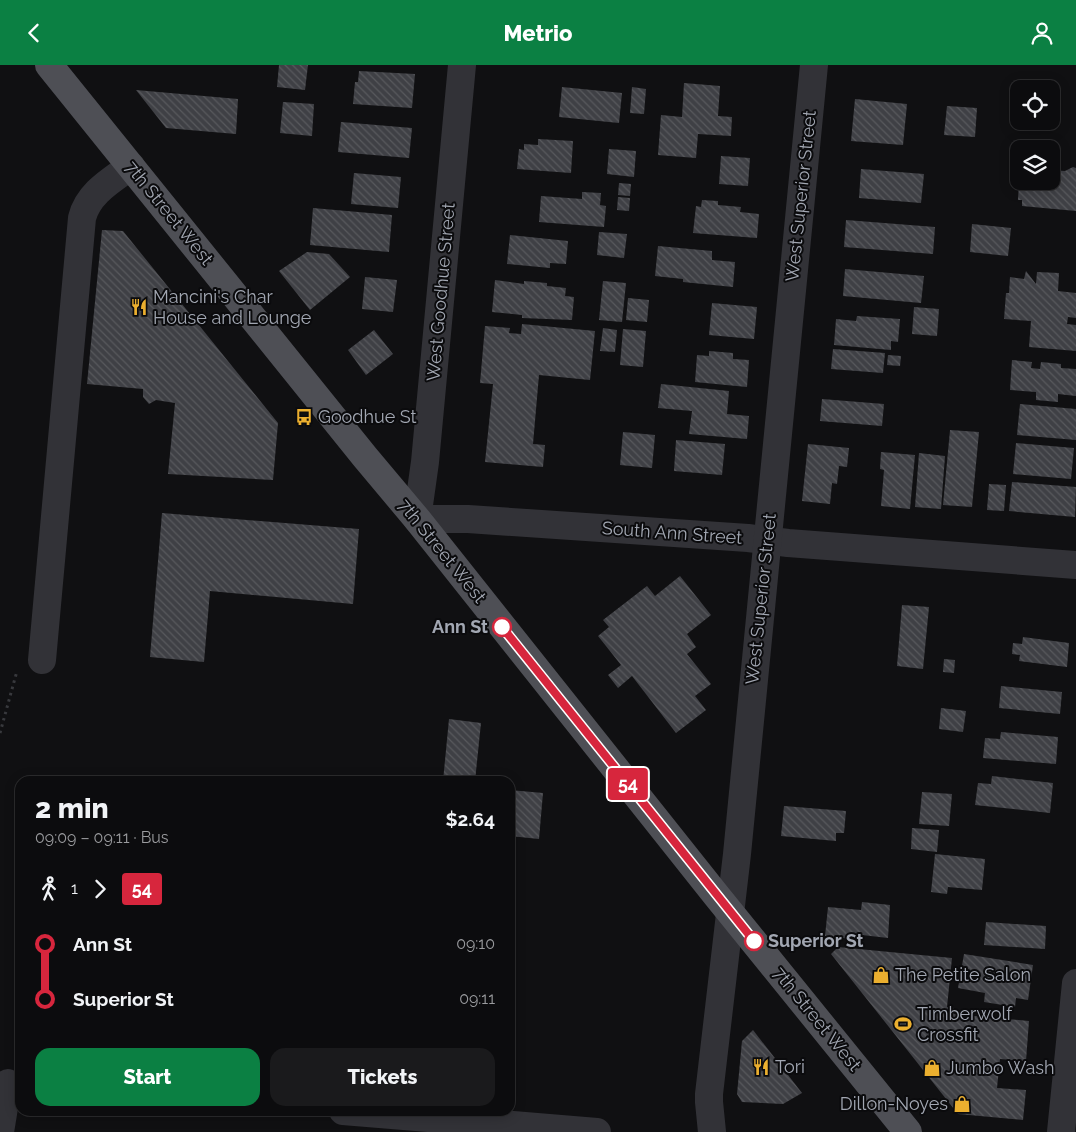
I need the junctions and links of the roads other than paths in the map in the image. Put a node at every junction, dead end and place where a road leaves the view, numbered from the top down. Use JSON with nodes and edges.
{"nodes":[{"id":1,"x":49,"y":65,"type":"edge"},
{"id":2,"x":462,"y":65,"type":"edge"},
{"id":3,"x":814,"y":65,"type":"edge"},
{"id":4,"x":131,"y":166,"type":"junction"},
{"id":5,"x":417,"y":519,"type":"junction"},
{"id":6,"x":767,"y":541,"type":"junction"},
{"id":7,"x":1076,"y":565,"type":"edge"},
{"id":8,"x":30,"y":664,"type":"road end"},
{"id":9,"x":730,"y":911,"type":"junction"},
{"id":10,"x":1076,"y":983,"type":"edge"},
{"id":11,"x":9,"y":1083,"type":"edge"},
{"id":12,"x":351,"y":1119,"type":"edge"},
{"id":13,"x":517,"y":1129,"type":"edge"},
{"id":14,"x":0,"y":1132,"type":"edge"},
{"id":15,"x":597,"y":1132,"type":"edge"},
{"id":16,"x":712,"y":1132,"type":"edge"},
{"id":17,"x":908,"y":1132,"type":"edge"},
{"id":18,"x":1061,"y":1132,"type":"edge"}],
"edges":[{"from":1,"to":4,"type":"main road","name":"7th Street West"},
{"from":2,"to":5,"type":"street","name":"West Goodhue Street"},
{"from":3,"to":6,"type":"street","name":"West Superior Street"},
{"from":4,"to":5,"type":"main road","name":"7th Street West"},
{"from":4,"to":8,"type":"street"},
{"from":5,"to":6,"type":"street","name":"South Ann Street"},
{"from":5,"to":9,"type":"main road","name":"7th Street West"},
{"from":6,"to":7,"type":"street","name":"South Ann Street"},
{"from":6,"to":9,"type":"street","name":"West Superior Street"},
{"from":9,"to":16,"type":"street","name":"West Superior Street"},
{"from":9,"to":17,"type":"main road","name":"7th Street West"},
{"from":10,"to":18,"type":"street"},
{"from":11,"to":14,"type":"street"},
{"from":12,"to":13,"type":"street"},
{"from":13,"to":15,"type":"street"}]}
